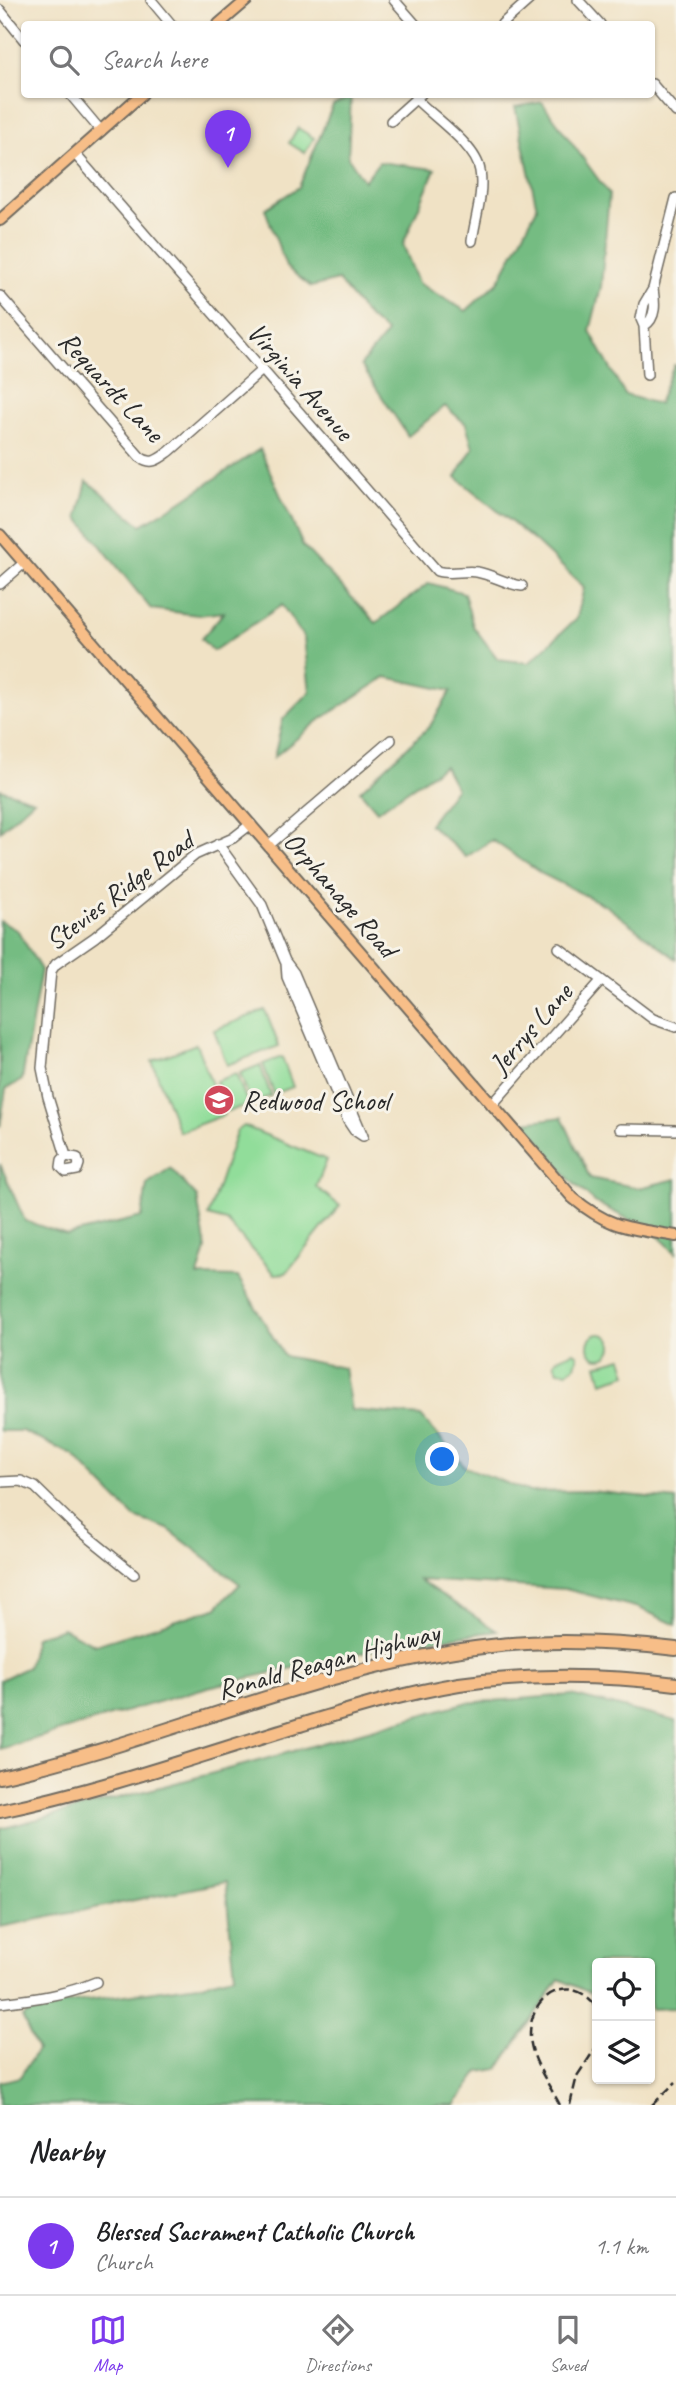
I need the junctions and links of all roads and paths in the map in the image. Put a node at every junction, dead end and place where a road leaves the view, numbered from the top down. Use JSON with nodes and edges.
{"nodes":[{"id":1,"x":151,"y":0,"type":"edge"},
{"id":2,"x":247,"y":0,"type":"edge"},
{"id":3,"x":394,"y":0,"type":"edge"},
{"id":4,"x":529,"y":0,"type":"edge"},
{"id":5,"x":579,"y":0,"type":"edge"},
{"id":6,"x":0,"y":10,"type":"edge"},
{"id":7,"x":168,"y":21,"type":"edge"},
{"id":8,"x":222,"y":21,"type":"edge"},
{"id":9,"x":412,"y":21,"type":"edge"},
{"id":10,"x":505,"y":21,"type":"edge"},
{"id":11,"x":597,"y":21,"type":"edge"},
{"id":12,"x":21,"y":36,"type":"edge"},
{"id":13,"x":655,"y":88,"type":"edge"},
{"id":14,"x":73,"y":98,"type":"edge"},
{"id":15,"x":138,"y":98,"type":"edge"},
{"id":16,"x":417,"y":98,"type":"edge"},
{"id":17,"x":419,"y":98,"type":"edge"},
{"id":18,"x":676,"y":112,"type":"edge"},
{"id":19,"x":391,"y":121,"type":"dead end"},
{"id":20,"x":101,"y":131,"type":"junction"},
{"id":21,"x":75,"y":154,"type":"junction"},
{"id":22,"x":676,"y":198,"type":"edge"},
{"id":23,"x":0,"y":220,"type":"edge"},
{"id":24,"x":472,"y":241,"type":"dead end"},
{"id":25,"x":0,"y":296,"type":"edge"},
{"id":26,"x":262,"y":370,"type":"junction"},
{"id":27,"x":647,"y":375,"type":"dead end"},
{"id":28,"x":0,"y":535,"type":"edge"},
{"id":29,"x":24,"y":563,"type":"junction"},
{"id":30,"x":0,"y":584,"type":"edge"},
{"id":31,"x":522,"y":586,"type":"dead end"},
{"id":32,"x":391,"y":740,"type":"dead end"},
{"id":33,"x":251,"y":824,"type":"junction"},
{"id":34,"x":218,"y":844,"type":"junction"},
{"id":35,"x":269,"y":845,"type":"junction"},
{"id":36,"x":559,"y":948,"type":"dead end"},
{"id":37,"x":285,"y":961,"type":"junction"},
{"id":38,"x":601,"y":981,"type":"junction"},
{"id":39,"x":676,"y":1027,"type":"edge"},
{"id":40,"x":492,"y":1105,"type":"junction"},
{"id":41,"x":620,"y":1129,"type":"dead end"},
{"id":42,"x":676,"y":1130,"type":"edge"},
{"id":43,"x":66,"y":1156,"type":"dead end"},
{"id":44,"x":676,"y":1236,"type":"edge"},
{"id":45,"x":0,"y":1482,"type":"edge"},
{"id":46,"x":134,"y":1574,"type":"dead end"},
{"id":47,"x":676,"y":1649,"type":"edge"},
{"id":48,"x":676,"y":1684,"type":"edge"},
{"id":49,"x":0,"y":1777,"type":"edge"},
{"id":50,"x":0,"y":1811,"type":"edge"},
{"id":51,"x":96,"y":1982,"type":"dead end"},
{"id":52,"x":0,"y":2003,"type":"edge"}],
"edges":[{"from":1,"to":7,"type":"street"},
{"from":2,"to":8,"type":"main road"},
{"from":3,"to":9,"type":"street"},
{"from":4,"to":10,"type":"street"},
{"from":5,"to":11,"type":"street"},
{"from":6,"to":12,"type":"street"},
{"from":13,"to":18,"type":"street"},
{"from":14,"to":20,"type":"street"},
{"from":15,"to":20,"type":"main road"},
{"from":16,"to":19,"type":"street"},
{"from":17,"to":24,"type":"street"},
{"from":20,"to":21,"type":"main road"},
{"from":21,"to":23,"type":"main road"},
{"from":21,"to":26,"type":"street","name":"Virginia Avenue"},
{"from":22,"to":27,"type":"street"},
{"from":25,"to":26,"type":"street","name":"Requardt Lane"},
{"from":26,"to":31,"type":"street","name":"Virginia Avenue"},
{"from":28,"to":29,"type":"main road","name":"Orphanage Road"},
{"from":29,"to":30,"type":"street"},
{"from":29,"to":33,"type":"main road","name":"Orphanage Road"},
{"from":32,"to":35,"type":"street"},
{"from":33,"to":34,"type":"street","name":"Stevies Ridge Road"},
{"from":33,"to":35,"type":"main road","name":"Orphanage Road"},
{"from":34,"to":37,"type":"street"},
{"from":34,"to":43,"type":"street","name":"Stevies Ridge Road"},
{"from":35,"to":40,"type":"main road","name":"Orphanage Road"},
{"from":36,"to":38,"type":"street"},
{"from":37,"to":37,"type":"street"},
{"from":38,"to":39,"type":"street"},
{"from":38,"to":40,"type":"street","name":"Jerrys Lane"},
{"from":40,"to":44,"type":"main road","name":"Orphanage Road"},
{"from":41,"to":42,"type":"street"},
{"from":45,"to":46,"type":"street"},
{"from":47,"to":49,"type":"highway","name":"Ronald Reagan Highway"},
{"from":48,"to":50,"type":"highway","name":"Ronald Reagan Highway"},
{"from":51,"to":52,"type":"street"}]}
